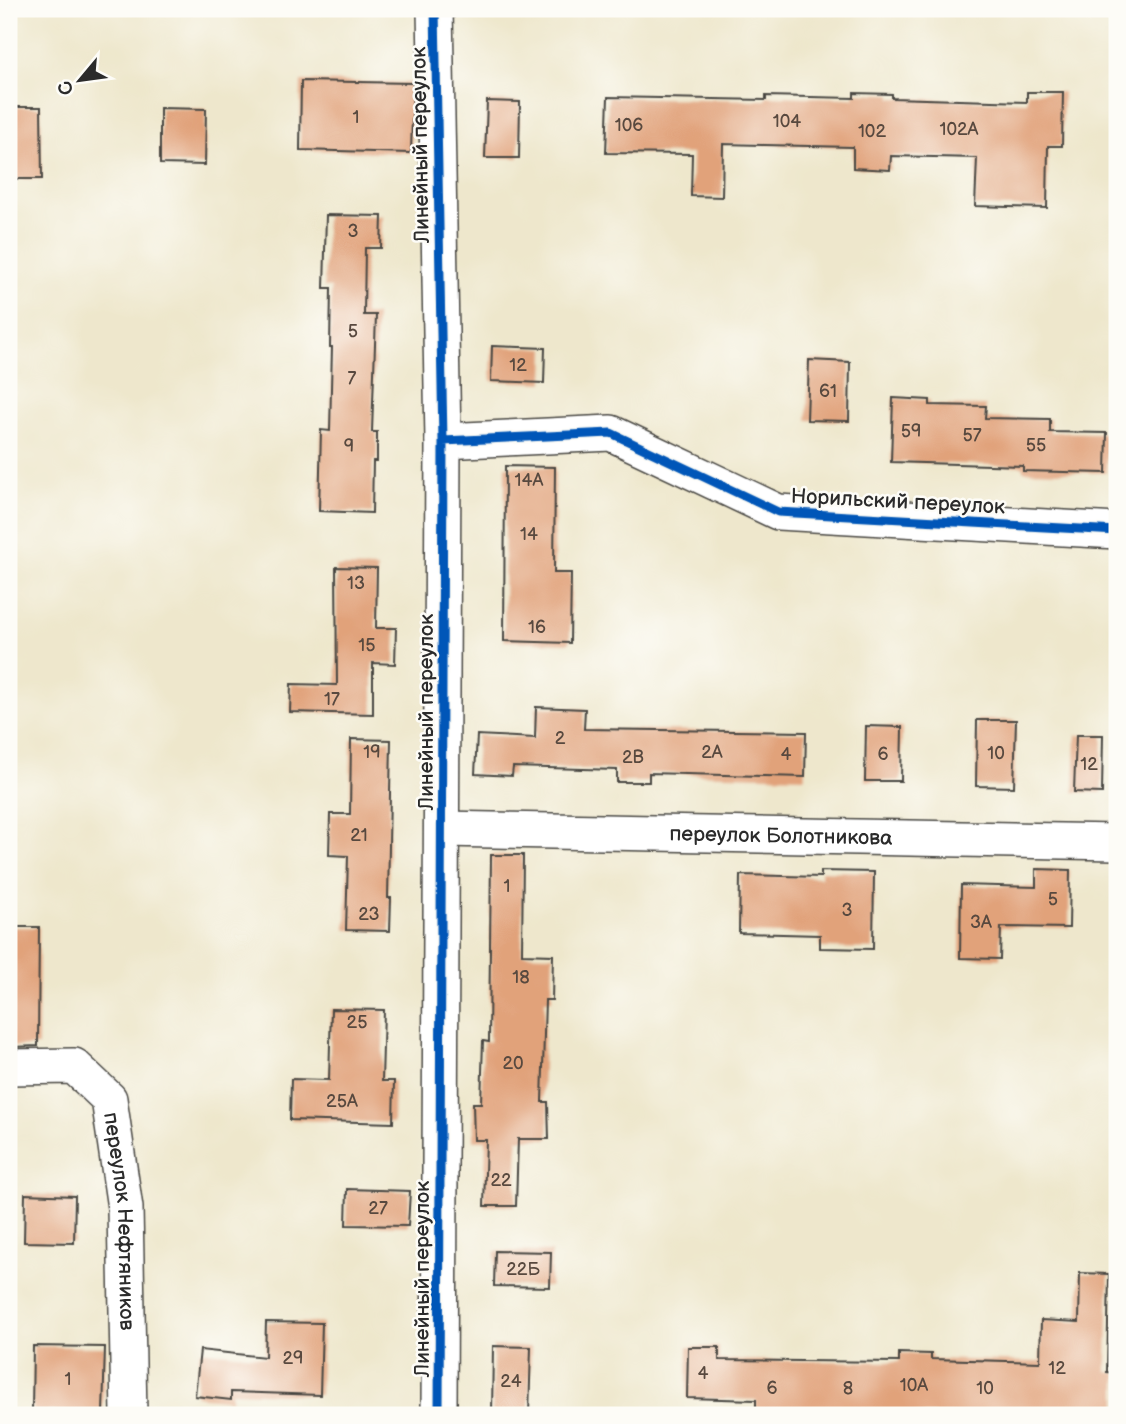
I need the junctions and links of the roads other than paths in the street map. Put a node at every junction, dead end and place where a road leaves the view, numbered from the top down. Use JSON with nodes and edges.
{"nodes":[{"id":1,"x":435,"y":9,"type":"edge"},
{"id":2,"x":443,"y":441,"type":"junction"},
{"id":3,"x":1117,"y":531,"type":"edge"},
{"id":4,"x":443,"y":829,"type":"junction"},
{"id":5,"x":1117,"y":842,"type":"edge"},
{"id":6,"x":9,"y":1067,"type":"edge"},
{"id":7,"x":129,"y":1415,"type":"edge"},
{"id":8,"x":439,"y":1415,"type":"edge"}],
"edges":[{"from":1,"to":2,"type":"street","name":"Линейный переулок"},
{"from":2,"to":3,"type":"street","name":"Норильский переулок"},
{"from":2,"to":4,"type":"street","name":"Линейный переулок"},
{"from":4,"to":5,"type":"street","name":"переулок Болотникова"},
{"from":4,"to":8,"type":"street","name":"Линейный переулок"},
{"from":6,"to":7,"type":"street","name":"переулок Нефтяников"}]}
